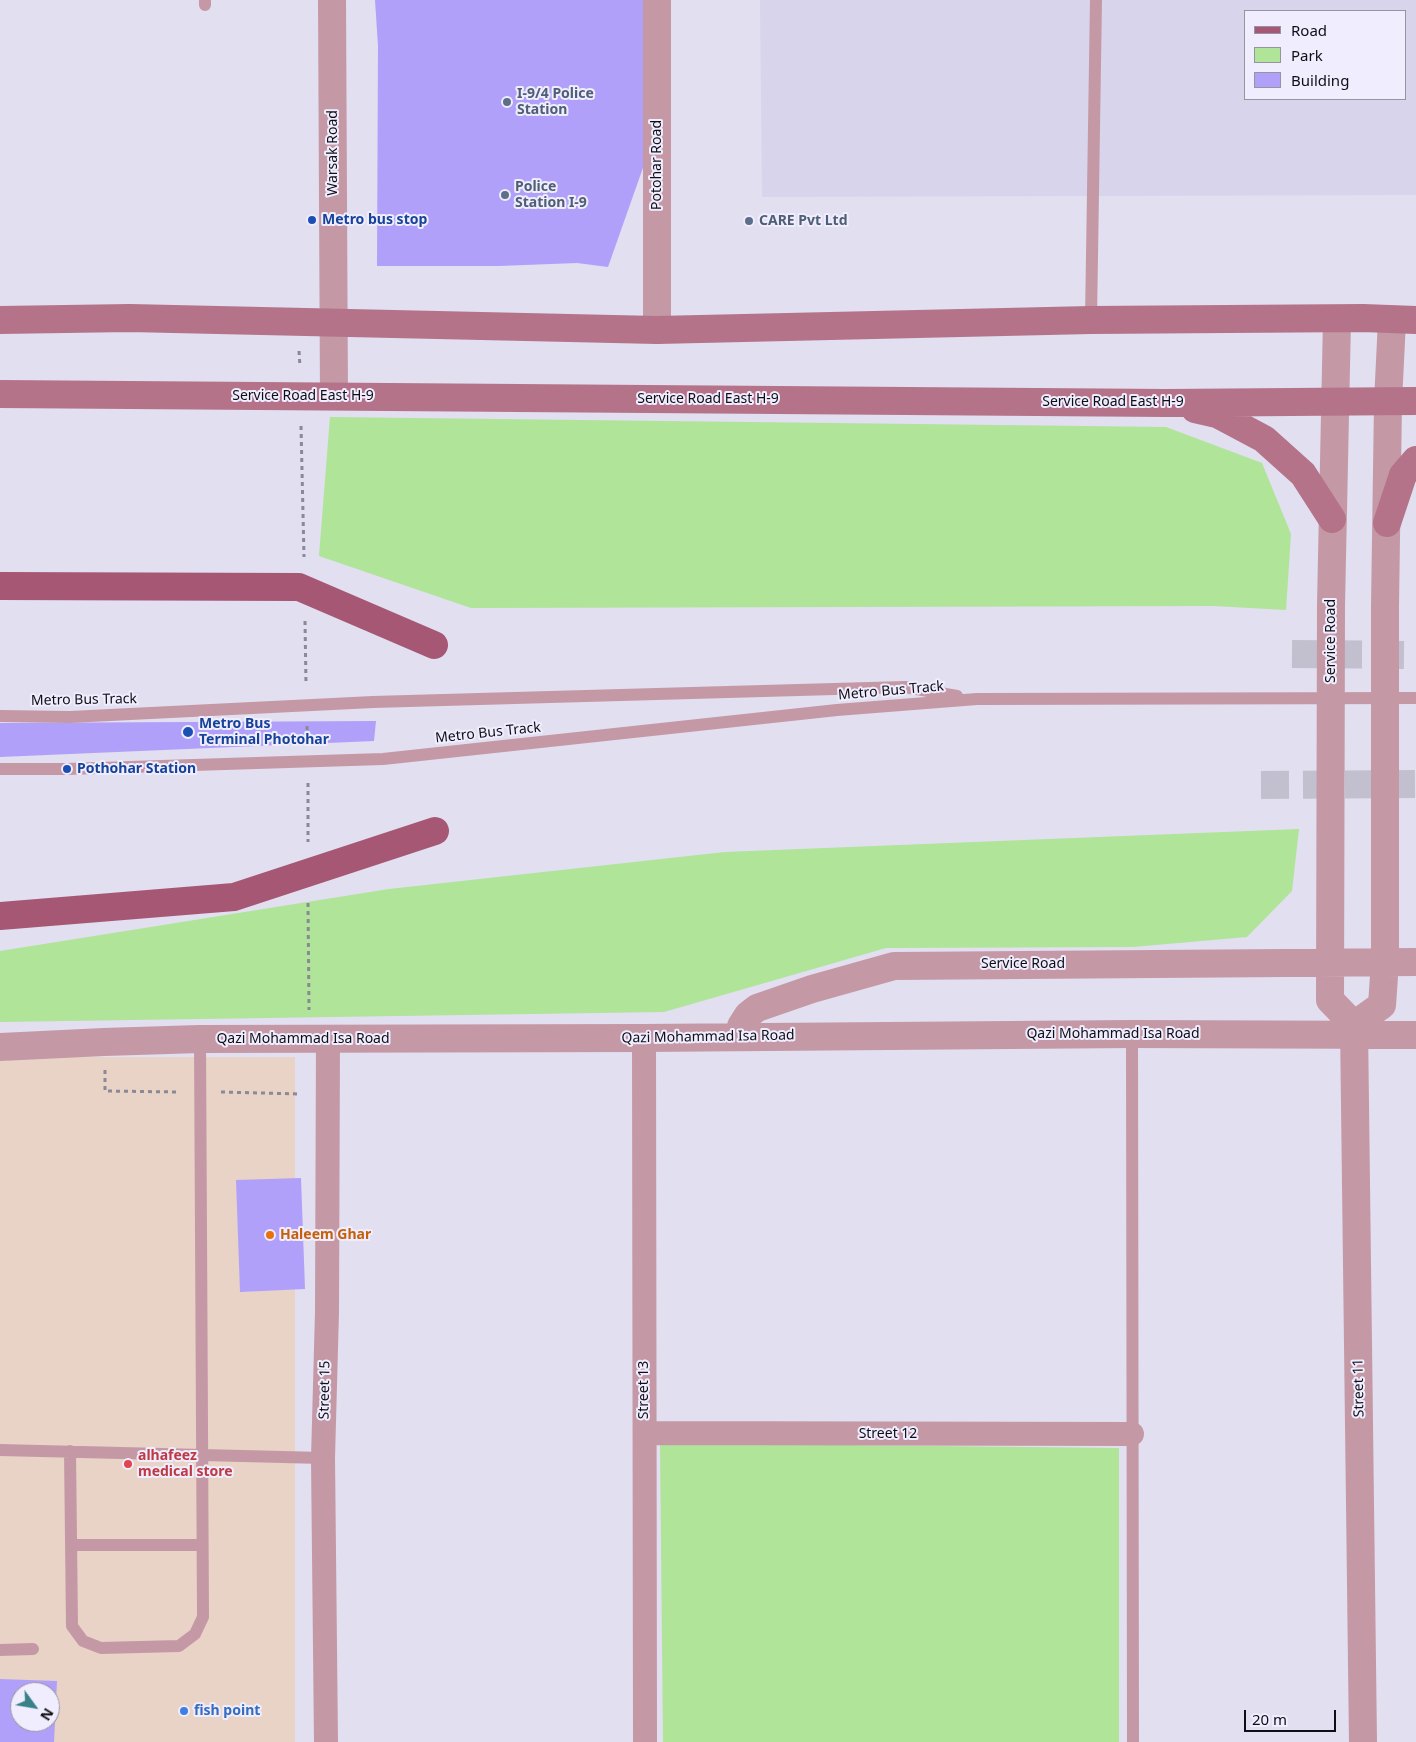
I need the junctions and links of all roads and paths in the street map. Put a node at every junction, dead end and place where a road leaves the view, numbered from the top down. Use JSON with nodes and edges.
{"nodes":[{"id":1,"x":332,"y":0,"type":"edge"},
{"id":2,"x":657,"y":0,"type":"edge"},
{"id":3,"x":1096,"y":0,"type":"edge"},
{"id":4,"x":1350,"y":318,"type":"junction"},
{"id":5,"x":0,"y":320,"type":"edge"},
{"id":6,"x":1092,"y":320,"type":"junction"},
{"id":7,"x":1404,"y":320,"type":"edge"},
{"id":8,"x":334,"y":323,"type":"junction"},
{"id":9,"x":657,"y":330,"type":"junction"},
{"id":10,"x":0,"y":394,"type":"edge"},
{"id":11,"x":334,"y":396,"type":"junction"},
{"id":12,"x":1334,"y":401,"type":"junction"},
{"id":13,"x":1416,"y":401,"type":"edge"},
{"id":14,"x":1388,"y":402,"type":"junction"},
{"id":15,"x":1166,"y":403,"type":"junction"},
{"id":16,"x":1416,"y":460,"type":"edge"},
{"id":17,"x":1332,"y":518,"type":"junction"},
{"id":18,"x":1386,"y":522,"type":"junction"},
{"id":19,"x":0,"y":586,"type":"edge"},
{"id":20,"x":434,"y":645,"type":"dead end"},
{"id":21,"x":1416,"y":698,"type":"edge"},
{"id":22,"x":977,"y":699,"type":"junction"},
{"id":23,"x":0,"y":716,"type":"edge"},
{"id":24,"x":0,"y":769,"type":"edge"},
{"id":25,"x":434,"y":831,"type":"dead end"},
{"id":26,"x":0,"y":916,"type":"edge"},
{"id":27,"x":1330,"y":962,"type":"junction"},
{"id":28,"x":1385,"y":962,"type":"junction"},
{"id":29,"x":1416,"y":962,"type":"edge"},
{"id":30,"x":1354,"y":1030,"type":"junction"},
{"id":31,"x":1132,"y":1034,"type":"junction"},
{"id":32,"x":1416,"y":1035,"type":"edge"},
{"id":33,"x":741,"y":1037,"type":"junction"},
{"id":34,"x":644,"y":1038,"type":"junction"},
{"id":35,"x":200,"y":1039,"type":"junction"},
{"id":36,"x":328,"y":1039,"type":"junction"},
{"id":37,"x":0,"y":1047,"type":"edge"},
{"id":38,"x":105,"y":1091,"type":"dead end"},
{"id":39,"x":184,"y":1092,"type":"dead end"},
{"id":40,"x":644,"y":1433,"type":"junction"},
{"id":41,"x":1132,"y":1434,"type":"junction"},
{"id":42,"x":0,"y":1450,"type":"edge"},
{"id":43,"x":70,"y":1451,"type":"junction"},
{"id":44,"x":201,"y":1456,"type":"junction"},
{"id":45,"x":323,"y":1458,"type":"junction"},
{"id":46,"x":71,"y":1545,"type":"junction"},
{"id":47,"x":202,"y":1545,"type":"junction"},
{"id":48,"x":33,"y":1649,"type":"dead end"},
{"id":49,"x":0,"y":1650,"type":"edge"},
{"id":50,"x":326,"y":1742,"type":"edge"},
{"id":51,"x":645,"y":1742,"type":"edge"},
{"id":52,"x":1133,"y":1742,"type":"edge"},
{"id":53,"x":1363,"y":1742,"type":"edge"}],
"edges":[{"from":1,"to":8,"type":"street","name":"Warsak Road"},
{"from":2,"to":9,"type":"street","name":"Potohar Road"},
{"from":3,"to":6,"type":"lane"},
{"from":4,"to":6,"type":"main road"},
{"from":4,"to":7,"type":"main road"},
{"from":4,"to":12,"type":"street","name":"Service Road"},
{"from":5,"to":8,"type":"main road"},
{"from":6,"to":9,"type":"main road"},
{"from":7,"to":14,"type":"street"},
{"from":8,"to":9,"type":"main road"},
{"from":8,"to":11,"type":"street","name":"Warsak Road"},
{"from":10,"to":11,"type":"main road","name":"Service Road East H-9"},
{"from":11,"to":15,"type":"main road","name":"Service Road East H-9"},
{"from":12,"to":14,"type":"main road","name":"Service Road East H-9"},
{"from":12,"to":15,"type":"main road","name":"Service Road East H-9"},
{"from":12,"to":17,"type":"street","name":"Service Road"},
{"from":13,"to":14,"type":"main road","name":"Service Road East H-9"},
{"from":14,"to":18,"type":"street"},
{"from":15,"to":17,"type":"main road"},
{"from":16,"to":18,"type":"main road"},
{"from":17,"to":27,"type":"street","name":"Service Road"},
{"from":18,"to":28,"type":"street"},
{"from":19,"to":20,"type":"main road"},
{"from":21,"to":22,"type":"lane","name":"Metro Bus Track"},
{"from":22,"to":23,"type":"lane","name":"Metro Bus Track"},
{"from":22,"to":24,"type":"lane","name":"Metro Bus Track"},
{"from":25,"to":26,"type":"main road"},
{"from":27,"to":28,"type":"street","name":"Service Road"},
{"from":27,"to":30,"type":"street","name":"Service Road"},
{"from":27,"to":33,"type":"street","name":"Service Road"},
{"from":28,"to":29,"type":"street","name":"Service Road"},
{"from":28,"to":30,"type":"street"},
{"from":30,"to":31,"type":"street","name":"Qazi Mohammad Isa Road"},
{"from":30,"to":32,"type":"street","name":"Qazi Mohammad Isa Road"},
{"from":30,"to":53,"type":"street","name":"Street 11"},
{"from":31,"to":33,"type":"street","name":"Qazi Mohammad Isa Road"},
{"from":31,"to":41,"type":"lane"},
{"from":33,"to":34,"type":"street","name":"Qazi Mohammad Isa Road"},
{"from":34,"to":36,"type":"street","name":"Qazi Mohammad Isa Road"},
{"from":34,"to":40,"type":"street","name":"Street 13"},
{"from":35,"to":36,"type":"street","name":"Qazi Mohammad Isa Road"},
{"from":35,"to":37,"type":"street","name":"Qazi Mohammad Isa Road"},
{"from":35,"to":44,"type":"lane"},
{"from":36,"to":45,"type":"street","name":"Street 15"},
{"from":38,"to":39,"type":"path"},
{"from":40,"to":41,"type":"street","name":"Street 12"},
{"from":40,"to":51,"type":"street","name":"Street 13"},
{"from":41,"to":52,"type":"lane"},
{"from":42,"to":43,"type":"lane"},
{"from":43,"to":44,"type":"lane"},
{"from":43,"to":46,"type":"lane"},
{"from":44,"to":45,"type":"lane"},
{"from":44,"to":47,"type":"lane"},
{"from":45,"to":50,"type":"street","name":"Street 15"},
{"from":46,"to":47,"type":"lane"},
{"from":46,"to":47,"type":"lane"},
{"from":48,"to":49,"type":"lane"}]}
